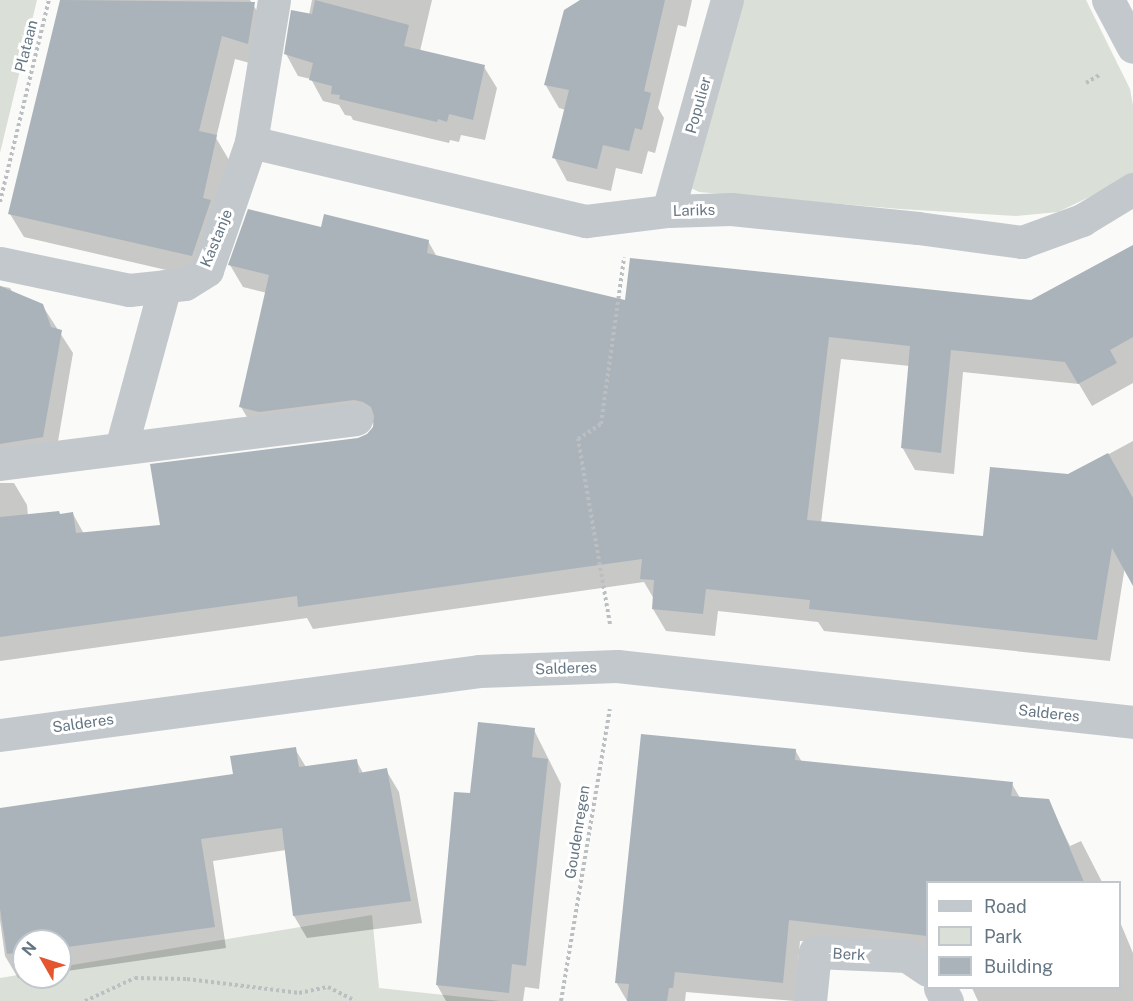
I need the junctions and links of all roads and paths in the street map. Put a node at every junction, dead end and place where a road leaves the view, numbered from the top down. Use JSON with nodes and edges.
{"nodes":[{"id":1,"x":49,"y":0,"type":"edge"},
{"id":2,"x":274,"y":0,"type":"edge"},
{"id":3,"x":727,"y":0,"type":"edge"},
{"id":4,"x":1108,"y":0,"type":"edge"},
{"id":5,"x":1133,"y":47,"type":"edge"},
{"id":6,"x":251,"y":142,"type":"junction"},
{"id":7,"x":1133,"y":189,"type":"edge"},
{"id":8,"x":0,"y":202,"type":"edge"},
{"id":9,"x":668,"y":211,"type":"junction"},
{"id":10,"x":631,"y":215,"type":"junction"},
{"id":11,"x":0,"y":263,"type":"edge"},
{"id":12,"x":165,"y":286,"type":"junction"},
{"id":13,"x":356,"y":419,"type":"dead end"},
{"id":14,"x":121,"y":448,"type":"junction"},
{"id":15,"x":0,"y":464,"type":"edge"},
{"id":16,"x":617,"y":666,"type":"junction"},
{"id":17,"x":1133,"y":722,"type":"edge"},
{"id":18,"x":0,"y":735,"type":"edge"},
{"id":19,"x":926,"y":969,"type":"edge"},
{"id":20,"x":85,"y":1001,"type":"edge"},
{"id":21,"x":355,"y":1001,"type":"edge"},
{"id":22,"x":561,"y":1001,"type":"edge"},
{"id":23,"x":810,"y":1001,"type":"edge"}],
"edges":[{"from":1,"to":8,"type":"path","name":"Plataan"},
{"from":2,"to":6,"type":"street","name":"Kastanje"},
{"from":3,"to":9,"type":"street","name":"Populier"},
{"from":4,"to":5,"type":"street"},
{"from":6,"to":10,"type":"street","name":"Lariks"},
{"from":6,"to":12,"type":"street","name":"Kastanje"},
{"from":7,"to":9,"type":"street","name":"Lariks"},
{"from":9,"to":10,"type":"street","name":"Lariks"},
{"from":10,"to":16,"type":"path","name":"Goudenregen"},
{"from":11,"to":12,"type":"street","name":"Kastanje"},
{"from":12,"to":14,"type":"street"},
{"from":13,"to":14,"type":"street"},
{"from":14,"to":15,"type":"street"},
{"from":16,"to":17,"type":"street","name":"Salderes"},
{"from":16,"to":18,"type":"street","name":"Salderes"},
{"from":16,"to":22,"type":"path","name":"Goudenregen"},
{"from":19,"to":23,"type":"street","name":"Berk"},
{"from":20,"to":21,"type":"path"}]}
